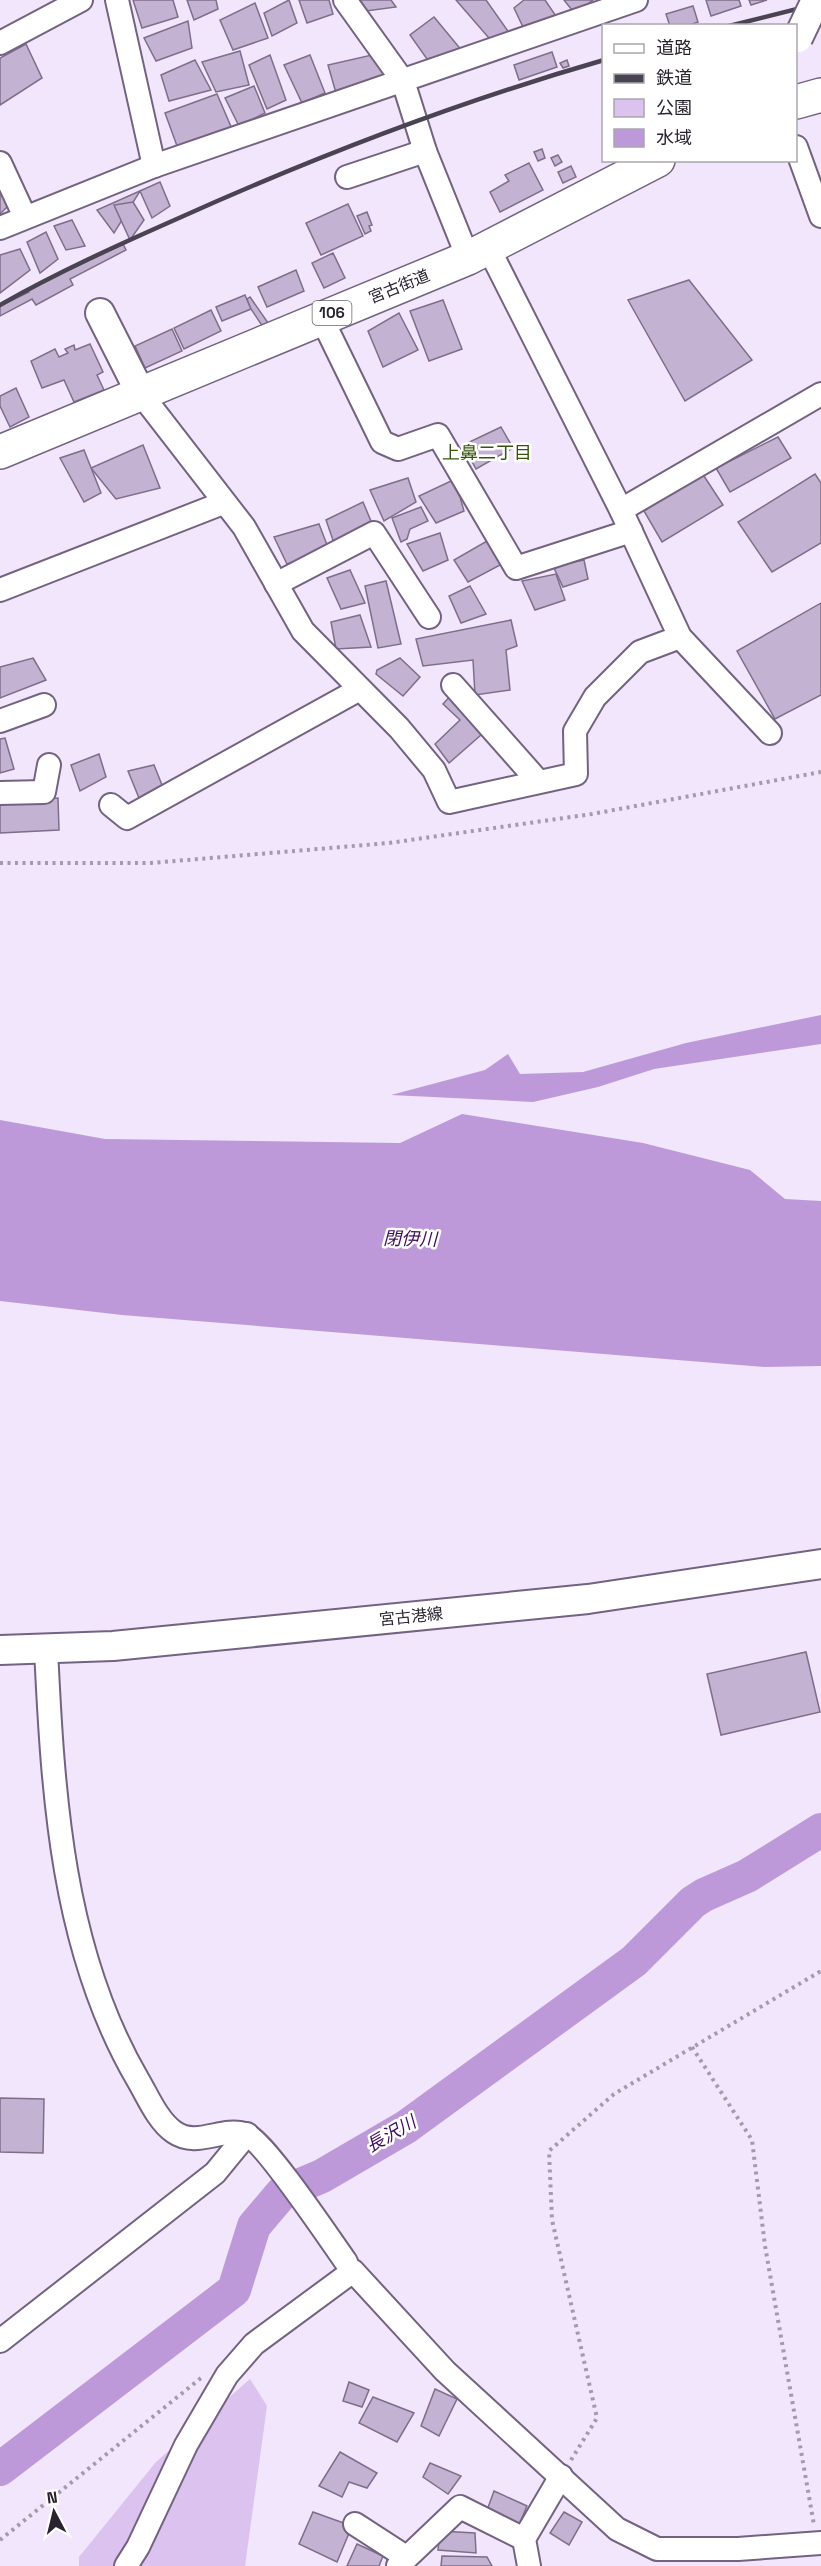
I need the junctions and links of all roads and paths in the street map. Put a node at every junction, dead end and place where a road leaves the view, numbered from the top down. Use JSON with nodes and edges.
{"nodes":[{"id":1,"x":81,"y":0,"type":"edge"},
{"id":2,"x":117,"y":0,"type":"edge"},
{"id":3,"x":345,"y":0,"type":"edge"},
{"id":4,"x":636,"y":0,"type":"edge"},
{"id":5,"x":816,"y":0,"type":"edge"},
{"id":6,"x":611,"y":4,"type":"edge"},
{"id":7,"x":797,"y":42,"type":"edge"},
{"id":8,"x":0,"y":43,"type":"edge"},
{"id":9,"x":403,"y":81,"type":"junction"},
{"id":10,"x":821,"y":95,"type":"edge"},
{"id":11,"x":797,"y":101,"type":"edge"},
{"id":12,"x":425,"y":151,"type":"junction"},
{"id":13,"x":797,"y":152,"type":"edge"},
{"id":14,"x":653,"y":162,"type":"edge"},
{"id":15,"x":0,"y":163,"type":"edge"},
{"id":16,"x":154,"y":166,"type":"junction"},
{"id":17,"x":347,"y":177,"type":"dead end"},
{"id":18,"x":821,"y":216,"type":"edge"},
{"id":19,"x":25,"y":217,"type":"junction"},
{"id":20,"x":0,"y":228,"type":"edge"},
{"id":21,"x":478,"y":252,"type":"junction"},
{"id":22,"x":100,"y":313,"type":"dead end"},
{"id":23,"x":321,"y":317,"type":"junction"},
{"id":24,"x":141,"y":394,"type":"junction"},
{"id":25,"x":821,"y":394,"type":"edge"},
{"id":26,"x":0,"y":452,"type":"edge"},
{"id":27,"x":223,"y":503,"type":"junction"},
{"id":28,"x":621,"y":510,"type":"junction"},
{"id":29,"x":631,"y":531,"type":"junction"},
{"id":30,"x":276,"y":584,"type":"junction"},
{"id":31,"x":0,"y":590,"type":"edge"},
{"id":32,"x":429,"y":617,"type":"dead end"},
{"id":33,"x":680,"y":637,"type":"junction"},
{"id":34,"x":453,"y":685,"type":"dead end"},
{"id":35,"x":360,"y":689,"type":"junction"},
{"id":36,"x":44,"y":705,"type":"dead end"},
{"id":37,"x":0,"y":722,"type":"edge"},
{"id":38,"x":770,"y":733,"type":"dead end"},
{"id":39,"x":49,"y":765,"type":"dead end"},
{"id":40,"x":821,"y":772,"type":"edge"},
{"id":41,"x":538,"y":781,"type":"junction"},
{"id":42,"x":0,"y":793,"type":"edge"},
{"id":43,"x":111,"y":805,"type":"dead end"},
{"id":44,"x":0,"y":863,"type":"edge"},
{"id":45,"x":821,"y":1564,"type":"edge"},
{"id":46,"x":46,"y":1649,"type":"junction"},
{"id":47,"x":0,"y":1650,"type":"edge"},
{"id":48,"x":821,"y":1971,"type":"edge"},
{"id":49,"x":692,"y":2047,"type":"junction"},
{"id":50,"x":247,"y":2134,"type":"junction"},
{"id":51,"x":346,"y":2262,"type":"dead end"},
{"id":52,"x":0,"y":2341,"type":"edge"},
{"id":53,"x":202,"y":2377,"type":"dead end"},
{"id":54,"x":561,"y":2476,"type":"junction"},
{"id":55,"x":355,"y":2524,"type":"dead end"},
{"id":56,"x":524,"y":2539,"type":"junction"},
{"id":57,"x":0,"y":2540,"type":"edge"},
{"id":58,"x":819,"y":2543,"type":"edge"},
{"id":59,"x":402,"y":2562,"type":"edge"},
{"id":60,"x":126,"y":2566,"type":"edge"},
{"id":61,"x":529,"y":2566,"type":"edge"}],
"edges":[{"from":1,"to":8,"type":"street"},
{"from":2,"to":16,"type":"street"},
{"from":3,"to":9,"type":"street"},
{"from":4,"to":6,"type":"street"},
{"from":5,"to":7,"type":"main road","bridge":true},
{"from":6,"to":9,"type":"street"},
{"from":9,"to":12,"type":"street"},
{"from":9,"to":16,"type":"street"},
{"from":10,"to":11,"type":"highway"},
{"from":12,"to":17,"type":"street"},
{"from":12,"to":21,"type":"street"},
{"from":13,"to":18,"type":"street"},
{"from":14,"to":21,"type":"highway","name":"宮古街道","number":"106"},
{"from":15,"to":19,"type":"street"},
{"from":16,"to":19,"type":"street"},
{"from":19,"to":20,"type":"street"},
{"from":21,"to":23,"type":"highway","name":"宮古街道","number":"106"},
{"from":21,"to":28,"type":"street"},
{"from":22,"to":24,"type":"main road"},
{"from":23,"to":24,"type":"highway","name":"宮古街道","number":"106"},
{"from":23,"to":29,"type":"street"},
{"from":24,"to":26,"type":"highway","name":"宮古街道","number":"106"},
{"from":24,"to":27,"type":"street"},
{"from":25,"to":28,"type":"street"},
{"from":27,"to":30,"type":"street"},
{"from":27,"to":31,"type":"street"},
{"from":28,"to":29,"type":"street"},
{"from":29,"to":33,"type":"street"},
{"from":30,"to":32,"type":"street"},
{"from":30,"to":35,"type":"street"},
{"from":33,"to":38,"type":"street"},
{"from":33,"to":41,"type":"street"},
{"from":34,"to":41,"type":"street"},
{"from":35,"to":41,"type":"street"},
{"from":35,"to":43,"type":"street"},
{"from":36,"to":37,"type":"street"},
{"from":39,"to":42,"type":"street"},
{"from":40,"to":44,"type":"path"},
{"from":45,"to":46,"type":"main road","name":"宮古港線"},
{"from":46,"to":47,"type":"main road","name":"宮古港線"},
{"from":46,"to":50,"type":"street"},
{"from":48,"to":49,"type":"path"},
{"from":49,"to":54,"type":"path"},
{"from":49,"to":58,"type":"path"},
{"from":50,"to":51,"type":"street"},
{"from":50,"to":52,"type":"street"},
{"from":53,"to":57,"type":"path"},
{"from":54,"to":56,"type":"street"},
{"from":54,"to":58,"type":"street"},
{"from":54,"to":60,"type":"street"},
{"from":55,"to":59,"type":"street"},
{"from":56,"to":59,"type":"street"},
{"from":56,"to":61,"type":"street"}]}
